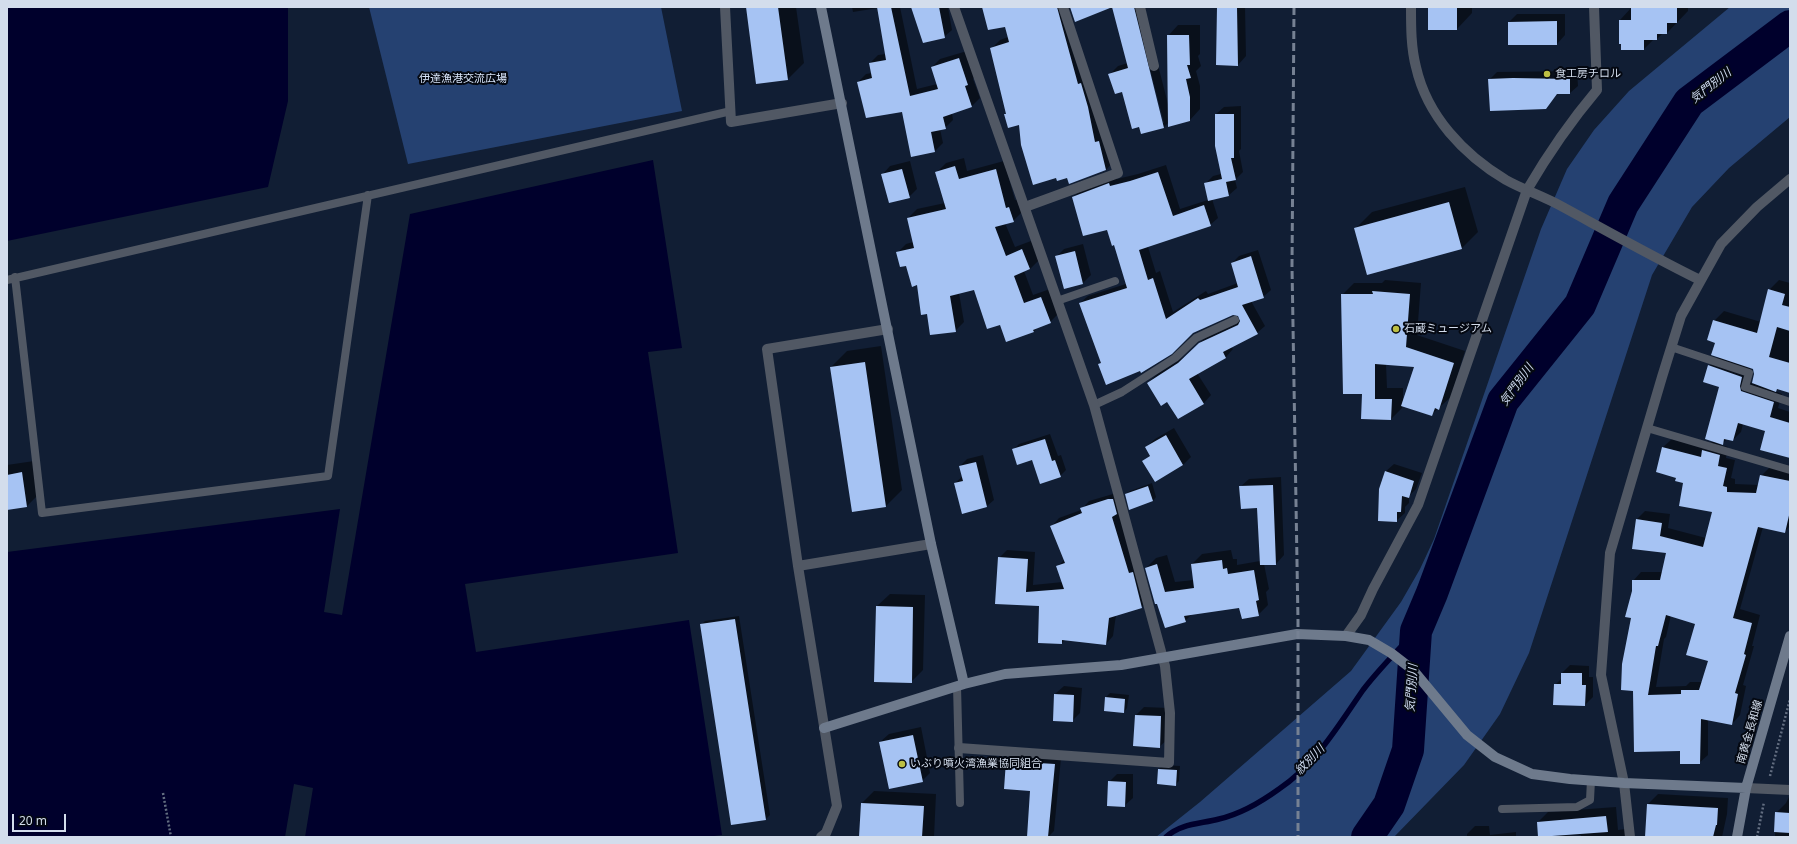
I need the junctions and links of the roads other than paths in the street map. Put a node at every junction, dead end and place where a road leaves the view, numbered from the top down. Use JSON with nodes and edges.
{"nodes":[{"id":1,"x":725,"y":7,"type":"edge"},
{"id":2,"x":821,"y":7,"type":"edge"},
{"id":3,"x":954,"y":7,"type":"edge"},
{"id":4,"x":1063,"y":7,"type":"edge"},
{"id":5,"x":1140,"y":7,"type":"edge"},
{"id":6,"x":1411,"y":7,"type":"edge"},
{"id":7,"x":1594,"y":7,"type":"edge"},
{"id":8,"x":1154,"y":66,"type":"dead end"},
{"id":9,"x":842,"y":102,"type":"junction"},
{"id":10,"x":731,"y":111,"type":"junction"},
{"id":11,"x":1790,"y":179,"type":"edge"},
{"id":12,"x":1527,"y":190,"type":"junction"},
{"id":13,"x":368,"y":196,"type":"junction"},
{"id":14,"x":1025,"y":206,"type":"junction"},
{"id":15,"x":16,"y":277,"type":"junction"},
{"id":16,"x":7,"y":280,"type":"edge"},
{"id":17,"x":1700,"y":280,"type":"junction"},
{"id":18,"x":1115,"y":281,"type":"dead end"},
{"id":19,"x":1058,"y":301,"type":"junction"},
{"id":20,"x":1235,"y":320,"type":"dead end"},
{"id":21,"x":888,"y":329,"type":"junction"},
{"id":22,"x":1671,"y":348,"type":"junction"},
{"id":23,"x":1790,"y":402,"type":"edge"},
{"id":24,"x":1094,"y":405,"type":"junction"},
{"id":25,"x":1647,"y":428,"type":"junction"},
{"id":26,"x":1790,"y":470,"type":"edge"},
{"id":27,"x":931,"y":544,"type":"junction"},
{"id":28,"x":798,"y":566,"type":"junction"},
{"id":29,"x":1346,"y":636,"type":"junction"},
{"id":30,"x":1790,"y":636,"type":"edge"},
{"id":31,"x":1163,"y":657,"type":"junction"},
{"id":32,"x":1787,"y":658,"type":"edge"},
{"id":33,"x":960,"y":685,"type":"junction"},
{"id":34,"x":824,"y":728,"type":"junction"},
{"id":35,"x":959,"y":748,"type":"junction"},
{"id":36,"x":1591,"y":780,"type":"junction"},
{"id":37,"x":1624,"y":783,"type":"junction"},
{"id":38,"x":1746,"y":788,"type":"junction"},
{"id":39,"x":1790,"y":790,"type":"edge"},
{"id":40,"x":960,"y":803,"type":"dead end"},
{"id":41,"x":1502,"y":809,"type":"dead end"},
{"id":42,"x":820,"y":837,"type":"edge"},
{"id":43,"x":1630,"y":837,"type":"edge"},
{"id":44,"x":1737,"y":837,"type":"edge"}],
"edges":[{"from":1,"to":10,"type":"street"},
{"from":2,"to":9,"type":"street"},
{"from":3,"to":14,"type":"street"},
{"from":4,"to":14,"type":"street"},
{"from":5,"to":8,"type":"street"},
{"from":6,"to":12,"type":"street"},
{"from":7,"to":12,"type":"street"},
{"from":9,"to":10,"type":"street"},
{"from":9,"to":21,"type":"street"},
{"from":10,"to":13,"type":"lane"},
{"from":11,"to":17,"type":"street"},
{"from":12,"to":17,"type":"street"},
{"from":12,"to":29,"type":"street"},
{"from":13,"to":15,"type":"lane"},
{"from":13,"to":15,"type":"lane"},
{"from":14,"to":19,"type":"street"},
{"from":15,"to":16,"type":"lane"},
{"from":17,"to":22,"type":"street"},
{"from":18,"to":19,"type":"lane"},
{"from":19,"to":24,"type":"street"},
{"from":20,"to":24,"type":"lane"},
{"from":21,"to":27,"type":"street"},
{"from":21,"to":28,"type":"street"},
{"from":22,"to":23,"type":"lane"},
{"from":22,"to":25,"type":"street"},
{"from":24,"to":31,"type":"street"},
{"from":25,"to":26,"type":"lane"},
{"from":25,"to":37,"type":"street"},
{"from":27,"to":28,"type":"street"},
{"from":27,"to":33,"type":"street"},
{"from":28,"to":34,"type":"street"},
{"from":29,"to":31,"type":"street"},
{"from":29,"to":36,"type":"street"},
{"from":30,"to":32,"type":"street","name":"南黄金長和線"},
{"from":31,"to":33,"type":"street"},
{"from":31,"to":35,"type":"street"},
{"from":32,"to":38,"type":"street","name":"南黄金長和線"},
{"from":33,"to":34,"type":"street"},
{"from":33,"to":35,"type":"lane"},
{"from":34,"to":42,"type":"street"},
{"from":35,"to":40,"type":"lane"},
{"from":36,"to":37,"type":"street"},
{"from":36,"to":41,"type":"lane"},
{"from":37,"to":38,"type":"street"},
{"from":37,"to":43,"type":"street"},
{"from":38,"to":39,"type":"street"},
{"from":38,"to":44,"type":"street","name":"南黄金長和線"}]}
